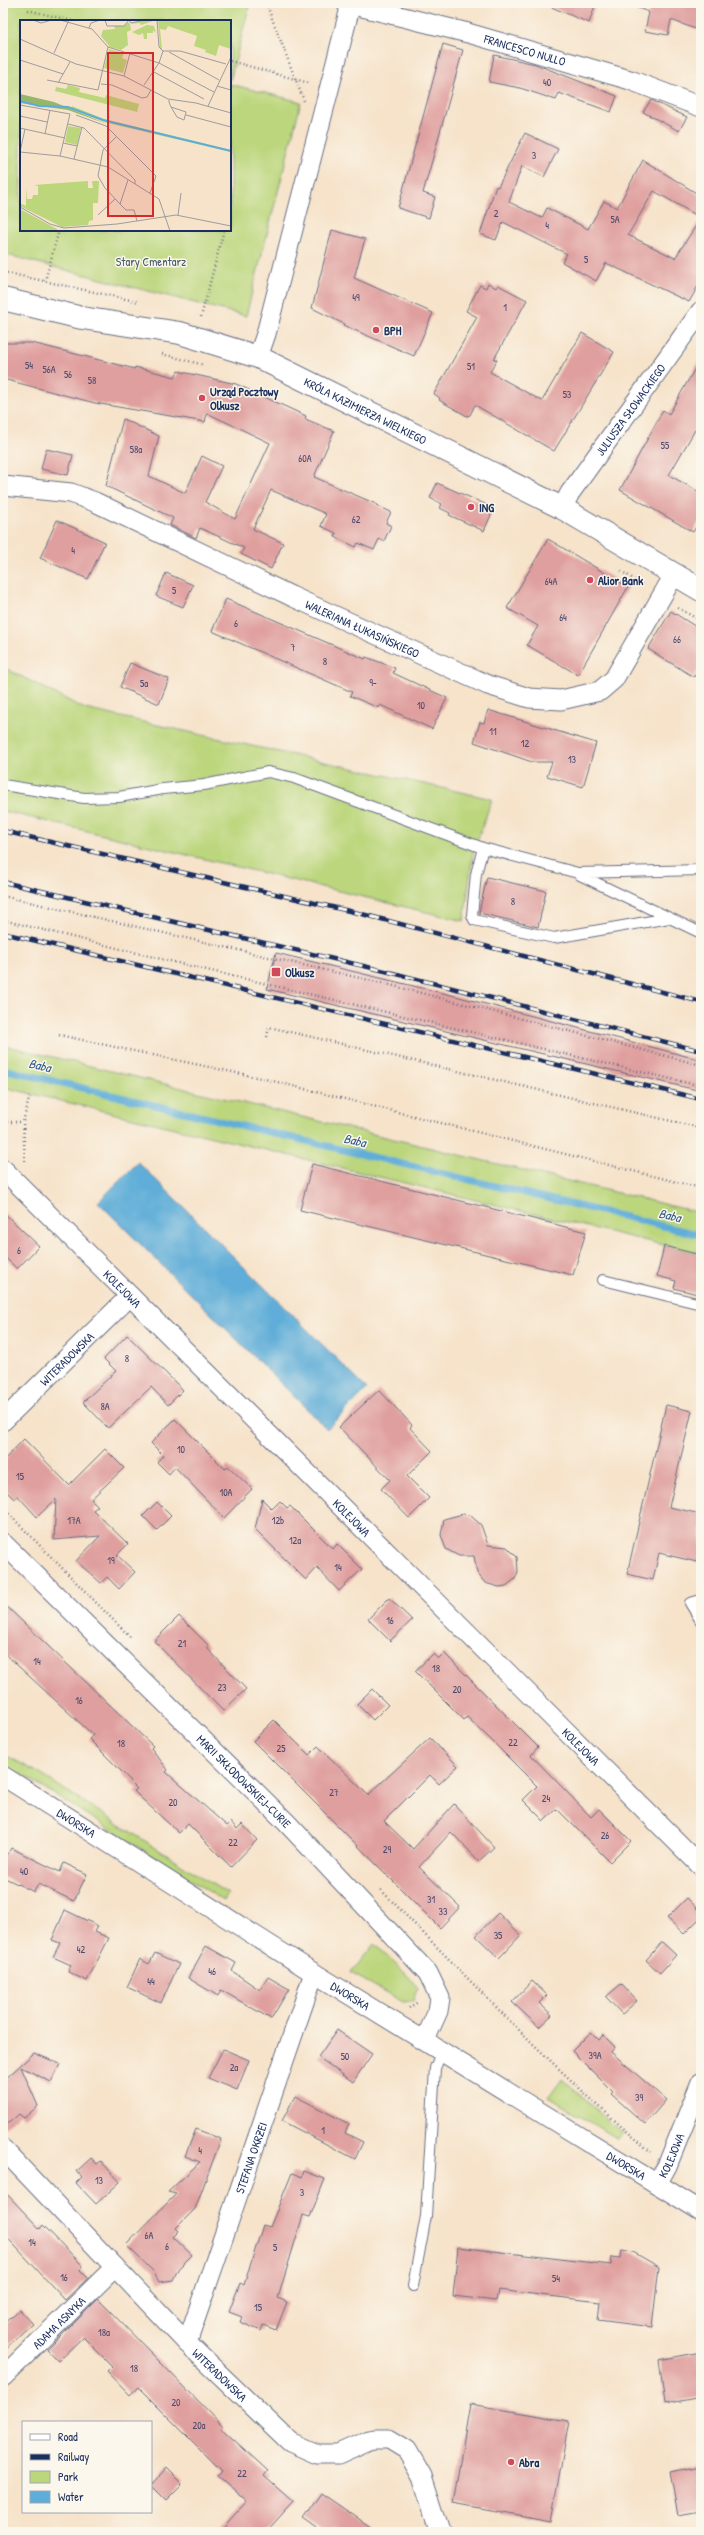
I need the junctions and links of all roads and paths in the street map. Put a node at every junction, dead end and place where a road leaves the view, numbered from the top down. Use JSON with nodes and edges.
{"nodes":[{"id":1,"x":266,"y":3,"type":"edge"},
{"id":2,"x":348,"y":4,"type":"edge"},
{"id":3,"x":28,"y":10,"type":"dead end"},
{"id":4,"x":68,"y":20,"type":"edge"},
{"id":5,"x":231,"y":61,"type":"edge"},
{"id":6,"x":297,"y":80,"type":"junction"},
{"id":7,"x":329,"y":89,"type":"junction"},
{"id":8,"x":701,"y":107,"type":"edge"},
{"id":9,"x":59,"y":231,"type":"edge"},
{"id":10,"x":224,"y":231,"type":"edge"},
{"id":11,"x":45,"y":281,"type":"dead end"},
{"id":12,"x":3,"y":299,"type":"edge"},
{"id":13,"x":701,"y":311,"type":"edge"},
{"id":14,"x":201,"y":318,"type":"dead end"},
{"id":15,"x":160,"y":354,"type":"dead end"},
{"id":16,"x":258,"y":357,"type":"junction"},
{"id":17,"x":206,"y":366,"type":"dead end"},
{"id":18,"x":3,"y":486,"type":"edge"},
{"id":19,"x":562,"y":508,"type":"junction"},
{"id":20,"x":619,"y":569,"type":"dead end"},
{"id":21,"x":674,"y":575,"type":"junction"},
{"id":22,"x":649,"y":589,"type":"dead end"},
{"id":23,"x":701,"y":590,"type":"edge"},
{"id":24,"x":677,"y":607,"type":"dead end"},
{"id":25,"x":701,"y":621,"type":"edge"},
{"id":26,"x":3,"y":785,"type":"edge"},
{"id":27,"x":483,"y":848,"type":"junction"},
{"id":28,"x":701,"y":870,"type":"edge"},
{"id":29,"x":578,"y":874,"type":"junction"},
{"id":30,"x":3,"y":896,"type":"edge"},
{"id":31,"x":669,"y":918,"type":"junction"},
{"id":32,"x":3,"y":920,"type":"edge"},
{"id":33,"x":701,"y":933,"type":"edge"},
{"id":34,"x":59,"y":1035,"type":"dead end"},
{"id":35,"x":267,"y":1037,"type":"dead end"},
{"id":36,"x":701,"y":1064,"type":"edge"},
{"id":37,"x":701,"y":1086,"type":"edge"},
{"id":38,"x":30,"y":1095,"type":"dead end"},
{"id":39,"x":3,"y":1122,"type":"edge"},
{"id":40,"x":23,"y":1122,"type":"junction"},
{"id":41,"x":701,"y":1128,"type":"edge"},
{"id":42,"x":3,"y":1169,"type":"edge"},
{"id":43,"x":701,"y":1188,"type":"edge"},
{"id":44,"x":27,"y":1193,"type":"junction"},
{"id":45,"x":604,"y":1280,"type":"dead end"},
{"id":46,"x":130,"y":1296,"type":"junction"},
{"id":47,"x":701,"y":1304,"type":"edge"},
{"id":48,"x":3,"y":1421,"type":"edge"},
{"id":49,"x":3,"y":1543,"type":"edge"},
{"id":50,"x":701,"y":1600,"type":"edge"},
{"id":51,"x":701,"y":1621,"type":"edge"},
{"id":52,"x":3,"y":1776,"type":"edge"},
{"id":53,"x":701,"y":1866,"type":"edge"},
{"id":54,"x":314,"y":1973,"type":"junction"},
{"id":55,"x":425,"y":2040,"type":"junction"},
{"id":56,"x":442,"y":2051,"type":"junction"},
{"id":57,"x":701,"y":2082,"type":"edge"},
{"id":58,"x":3,"y":2150,"type":"edge"},
{"id":59,"x":657,"y":2184,"type":"junction"},
{"id":60,"x":701,"y":2210,"type":"edge"},
{"id":61,"x":115,"y":2267,"type":"junction"},
{"id":62,"x":413,"y":2286,"type":"dead end"},
{"id":63,"x":187,"y":2343,"type":"junction"},
{"id":64,"x":3,"y":2377,"type":"edge"},
{"id":65,"x":440,"y":2532,"type":"edge"}],
"edges":[{"from":1,"to":6,"type":"path"},
{"from":2,"to":7,"type":"street"},
{"from":2,"to":8,"type":"street","name":"FRANCESCO NULLO"},
{"from":3,"to":4,"type":"path"},
{"from":5,"to":6,"type":"path"},
{"from":6,"to":7,"type":"path"},
{"from":7,"to":16,"type":"street"},
{"from":9,"to":11,"type":"path"},
{"from":10,"to":14,"type":"path"},
{"from":12,"to":16,"type":"street","name":"KRÓLA KAZIMIERZA WIELKIEGO"},
{"from":13,"to":19,"type":"street","name":"JULIUSZA SŁOWACKIEGO"},
{"from":15,"to":17,"type":"path"},
{"from":16,"to":19,"type":"street","name":"KRÓLA KAZIMIERZA WIELKIEGO"},
{"from":18,"to":21,"type":"street","name":"WALERIANA ŁUKASIŃSKIEGO"},
{"from":19,"to":21,"type":"street","name":"KRÓLA KAZIMIERZA WIELKIEGO"},
{"from":20,"to":22,"type":"path"},
{"from":21,"to":23,"type":"street","name":"KRÓLA KAZIMIERZA WIELKIEGO"},
{"from":24,"to":25,"type":"path"},
{"from":26,"to":27,"type":"lane"},
{"from":27,"to":29,"type":"lane"},
{"from":27,"to":31,"type":"lane"},
{"from":28,"to":29,"type":"lane"},
{"from":29,"to":31,"type":"lane"},
{"from":30,"to":36,"type":"path"},
{"from":31,"to":33,"type":"lane"},
{"from":32,"to":37,"type":"path"},
{"from":34,"to":43,"type":"path"},
{"from":35,"to":41,"type":"path"},
{"from":38,"to":40,"type":"path"},
{"from":39,"to":40,"type":"path"},
{"from":40,"to":44,"type":"path"},
{"from":42,"to":44,"type":"street","name":"KOLEJOWA"},
{"from":44,"to":46,"type":"street","name":"KOLEJOWA"},
{"from":45,"to":47,"type":"lane"},
{"from":46,"to":48,"type":"street","name":"WITERADOWSKA"},
{"from":46,"to":53,"type":"street","name":"KOLEJOWA"},
{"from":49,"to":55,"type":"street","name":"MARII SKŁODOWSKIEJ-CURIE"},
{"from":50,"to":51,"type":"lane"},
{"from":52,"to":54,"type":"street","name":"DWORSKA"},
{"from":54,"to":55,"type":"street","name":"DWORSKA"},
{"from":54,"to":63,"type":"street","name":"STEFANA OKRZEI"},
{"from":55,"to":56,"type":"street","name":"DWORSKA"},
{"from":56,"to":59,"type":"street","name":"DWORSKA"},
{"from":56,"to":62,"type":"lane"},
{"from":57,"to":59,"type":"street","name":"KOLEJOWA"},
{"from":58,"to":61,"type":"street","name":"WITERADOWSKA"},
{"from":59,"to":60,"type":"street","name":"DWORSKA"},
{"from":61,"to":63,"type":"street","name":"WITERADOWSKA"},
{"from":61,"to":64,"type":"street","name":"ADAMA ASNYKA"},
{"from":63,"to":65,"type":"street","name":"WITERADOWSKA"}]}
